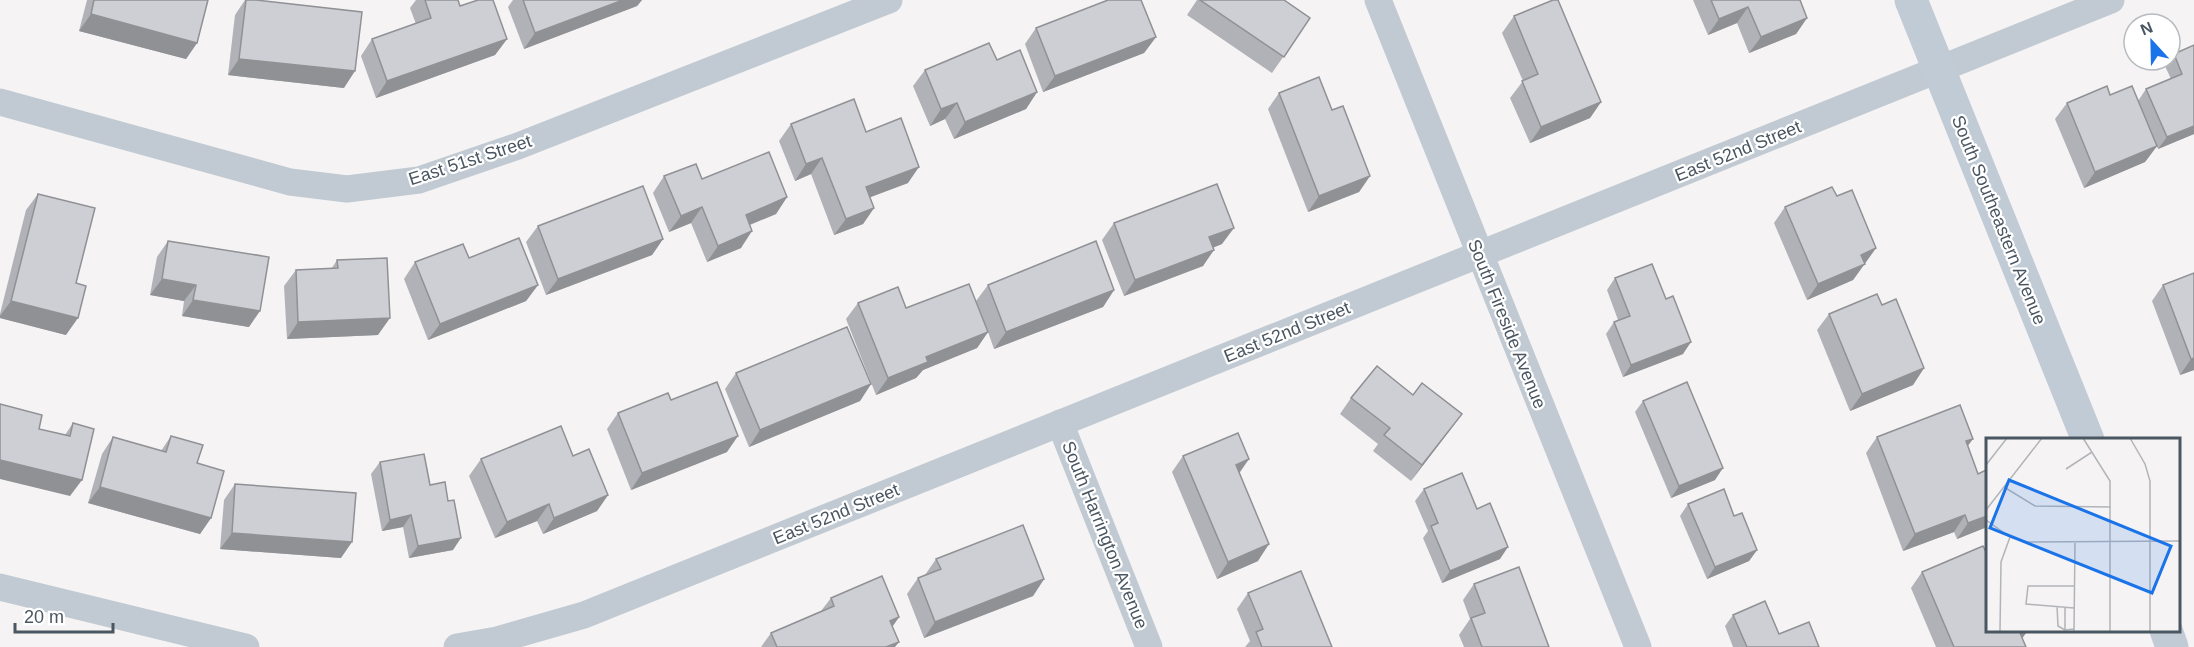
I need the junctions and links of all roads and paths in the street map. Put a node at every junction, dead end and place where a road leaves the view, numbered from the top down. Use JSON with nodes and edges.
{"nodes":[{"id":1,"x":889,"y":0,"type":"edge"},
{"id":2,"x":1378,"y":0,"type":"edge"},
{"id":3,"x":1911,"y":0,"type":"edge"},
{"id":4,"x":2111,"y":0,"type":"edge"},
{"id":5,"x":1939,"y":70,"type":"junction"},
{"id":6,"x":0,"y":102,"type":"edge"},
{"id":7,"x":1480,"y":255,"type":"junction"},
{"id":8,"x":1060,"y":423,"type":"junction"},
{"id":9,"x":2087,"y":438,"type":"edge"},
{"id":10,"x":0,"y":587,"type":"edge"},
{"id":11,"x":2167,"y":632,"type":"edge"},
{"id":12,"x":246,"y":647,"type":"edge"},
{"id":13,"x":457,"y":647,"type":"edge"},
{"id":14,"x":1149,"y":647,"type":"edge"},
{"id":15,"x":1638,"y":647,"type":"edge"},
{"id":16,"x":2172,"y":647,"type":"edge"}],
"edges":[{"from":1,"to":6,"type":"street","name":"East 51st Street"},
{"from":2,"to":7,"type":"street","name":"South Fireside Avenue"},
{"from":3,"to":5,"type":"main road","name":"South Southeastern Avenue"},
{"from":4,"to":5,"type":"street","name":"East 52nd Street"},
{"from":5,"to":7,"type":"street","name":"East 52nd Street"},
{"from":5,"to":9,"type":"main road","name":"South Southeastern Avenue"},
{"from":7,"to":8,"type":"street","name":"East 52nd Street"},
{"from":7,"to":15,"type":"street","name":"South Fireside Avenue"},
{"from":8,"to":13,"type":"street","name":"East 52nd Street"},
{"from":8,"to":14,"type":"street","name":"South Harrington Avenue"},
{"from":10,"to":12,"type":"street"},
{"from":11,"to":16,"type":"main road"}]}
